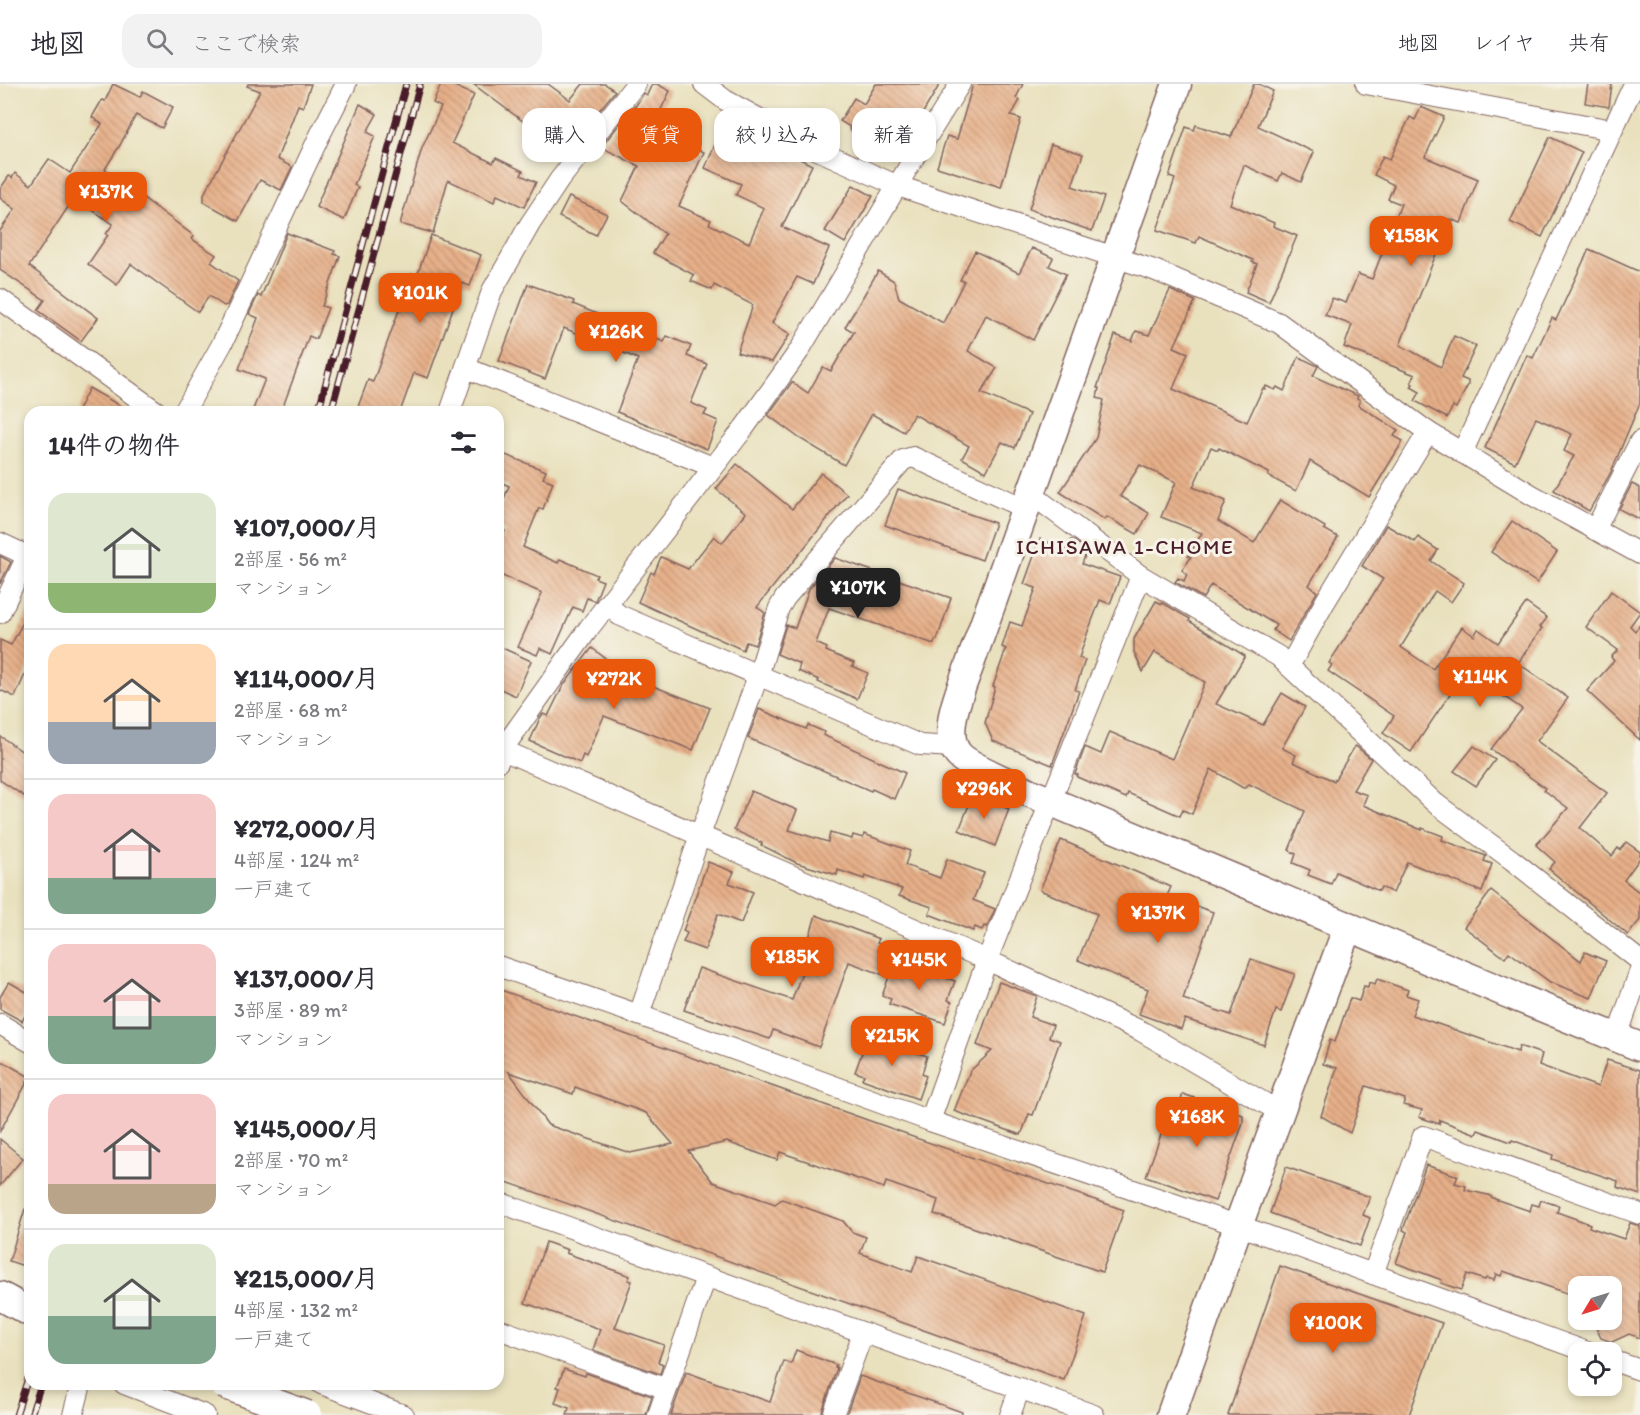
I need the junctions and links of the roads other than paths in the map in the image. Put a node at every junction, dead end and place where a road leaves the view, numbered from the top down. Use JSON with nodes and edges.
{"nodes":[{"id":1,"x":346,"y":84,"type":"edge"},
{"id":2,"x":636,"y":84,"type":"edge"},
{"id":3,"x":704,"y":84,"type":"edge"},
{"id":4,"x":960,"y":84,"type":"edge"},
{"id":5,"x":1176,"y":84,"type":"edge"},
{"id":6,"x":1366,"y":84,"type":"edge"},
{"id":7,"x":1634,"y":84,"type":"edge"},
{"id":8,"x":1612,"y":130,"type":"junction"},
{"id":9,"x":898,"y":186,"type":"junction"},
{"id":10,"x":1116,"y":257,"type":"junction"},
{"id":11,"x":0,"y":299,"type":"edge"},
{"id":12,"x":465,"y":368,"type":"junction"},
{"id":13,"x":149,"y":406,"type":"edge"},
{"id":14,"x":187,"y":406,"type":"edge"},
{"id":15,"x":452,"y":406,"type":"edge"},
{"id":16,"x":1428,"y":432,"type":"junction"},
{"id":17,"x":1640,"y":441,"type":"edge"},
{"id":18,"x":1462,"y":453,"type":"junction"},
{"id":19,"x":713,"y":467,"type":"junction"},
{"id":20,"x":1029,"y":501,"type":"junction"},
{"id":21,"x":1595,"y":530,"type":"junction"},
{"id":22,"x":0,"y":543,"type":"edge"},
{"id":23,"x":1640,"y":554,"type":"edge"},
{"id":24,"x":24,"y":555,"type":"edge"},
{"id":25,"x":24,"y":567,"type":"edge"},
{"id":26,"x":1141,"y":576,"type":"junction"},
{"id":27,"x":607,"y":604,"type":"junction"},
{"id":28,"x":0,"y":613,"type":"edge"},
{"id":29,"x":1288,"y":665,"type":"junction"},
{"id":30,"x":758,"y":676,"type":"junction"},
{"id":31,"x":504,"y":747,"type":"edge"},
{"id":32,"x":954,"y":747,"type":"junction"},
{"id":33,"x":504,"y":756,"type":"edge"},
{"id":34,"x":1051,"y":801,"type":"junction"},
{"id":35,"x":700,"y":836,"type":"junction"},
{"id":36,"x":1348,"y":926,"type":"junction"},
{"id":37,"x":987,"y":960,"type":"junction"},
{"id":38,"x":1640,"y":961,"type":"edge"},
{"id":39,"x":504,"y":968,"type":"edge"},
{"id":40,"x":1640,"y":970,"type":"edge"},
{"id":41,"x":639,"y":1015,"type":"junction"},
{"id":42,"x":0,"y":1024,"type":"edge"},
{"id":43,"x":24,"y":1038,"type":"edge"},
{"id":44,"x":1629,"y":1042,"type":"edge"},
{"id":45,"x":1280,"y":1112,"type":"junction"},
{"id":46,"x":930,"y":1121,"type":"junction"},
{"id":47,"x":504,"y":1204,"type":"edge"},
{"id":48,"x":1640,"y":1214,"type":"edge"},
{"id":49,"x":1238,"y":1226,"type":"junction"},
{"id":50,"x":1374,"y":1274,"type":"junction"},
{"id":51,"x":706,"y":1277,"type":"junction"},
{"id":52,"x":0,"y":1296,"type":"edge"},
{"id":53,"x":24,"y":1308,"type":"edge"},
{"id":54,"x":504,"y":1331,"type":"edge"},
{"id":55,"x":863,"y":1333,"type":"junction"},
{"id":56,"x":1568,"y":1345,"type":"edge"},
{"id":57,"x":1622,"y":1364,"type":"edge"},
{"id":58,"x":1640,"y":1370,"type":"edge"},
{"id":59,"x":1020,"y":1388,"type":"junction"},
{"id":60,"x":667,"y":1389,"type":"junction"},
{"id":61,"x":79,"y":1390,"type":"edge"},
{"id":62,"x":140,"y":1390,"type":"edge"},
{"id":63,"x":239,"y":1390,"type":"edge"},
{"id":64,"x":317,"y":1390,"type":"edge"},
{"id":65,"x":335,"y":1390,"type":"edge"},
{"id":66,"x":73,"y":1415,"type":"edge"},
{"id":67,"x":205,"y":1415,"type":"edge"},
{"id":68,"x":307,"y":1415,"type":"edge"},
{"id":69,"x":404,"y":1415,"type":"edge"},
{"id":70,"x":658,"y":1415,"type":"edge"},
{"id":71,"x":833,"y":1415,"type":"edge"},
{"id":72,"x":1010,"y":1415,"type":"edge"},
{"id":73,"x":1094,"y":1415,"type":"edge"},
{"id":74,"x":1171,"y":1415,"type":"edge"}],
"edges":[{"from":1,"to":14,"type":"street"},
{"from":2,"to":12,"type":"street"},
{"from":3,"to":9,"type":"street"},
{"from":4,"to":9,"type":"street"},
{"from":5,"to":10,"type":"street"},
{"from":6,"to":8,"type":"street"},
{"from":7,"to":8,"type":"street"},
{"from":8,"to":18,"type":"street"},
{"from":9,"to":10,"type":"street"},
{"from":9,"to":19,"type":"street"},
{"from":10,"to":16,"type":"street"},
{"from":10,"to":20,"type":"street"},
{"from":11,"to":13,"type":"street"},
{"from":12,"to":15,"type":"street"},
{"from":12,"to":19,"type":"street"},
{"from":16,"to":18,"type":"street"},
{"from":16,"to":29,"type":"street"},
{"from":17,"to":21,"type":"street"},
{"from":18,"to":21,"type":"street"},
{"from":19,"to":27,"type":"street"},
{"from":20,"to":26,"type":"street"},
{"from":20,"to":30,"type":"street"},
{"from":20,"to":32,"type":"street"},
{"from":21,"to":23,"type":"street"},
{"from":22,"to":24,"type":"street"},
{"from":25,"to":28,"type":"street"},
{"from":26,"to":29,"type":"street"},
{"from":26,"to":34,"type":"street"},
{"from":27,"to":30,"type":"street"},
{"from":27,"to":31,"type":"street"},
{"from":29,"to":38,"type":"street"},
{"from":30,"to":32,"type":"street"},
{"from":30,"to":35,"type":"street"},
{"from":32,"to":34,"type":"street"},
{"from":33,"to":35,"type":"street"},
{"from":34,"to":36,"type":"street"},
{"from":34,"to":37,"type":"street"},
{"from":35,"to":37,"type":"street"},
{"from":35,"to":41,"type":"street"},
{"from":36,"to":44,"type":"street"},
{"from":36,"to":45,"type":"street"},
{"from":37,"to":45,"type":"street"},
{"from":37,"to":46,"type":"street"},
{"from":39,"to":41,"type":"street"},
{"from":40,"to":44,"type":"street"},
{"from":41,"to":46,"type":"street"},
{"from":42,"to":43,"type":"street"},
{"from":45,"to":49,"type":"street"},
{"from":46,"to":49,"type":"street"},
{"from":47,"to":51,"type":"street"},
{"from":48,"to":50,"type":"street"},
{"from":49,"to":50,"type":"street"},
{"from":49,"to":74,"type":"street"},
{"from":50,"to":56,"type":"street"},
{"from":51,"to":55,"type":"street"},
{"from":51,"to":60,"type":"street"},
{"from":52,"to":53,"type":"street"},
{"from":54,"to":60,"type":"street"},
{"from":55,"to":59,"type":"street"},
{"from":55,"to":71,"type":"street"},
{"from":57,"to":58,"type":"street"},
{"from":59,"to":72,"type":"street"},
{"from":59,"to":73,"type":"street"},
{"from":60,"to":70,"type":"street"},
{"from":61,"to":66,"type":"street"},
{"from":62,"to":67,"type":"street"},
{"from":63,"to":68,"type":"street","bridge":true},
{"from":64,"to":68,"type":"street"},
{"from":65,"to":69,"type":"street"}]}
